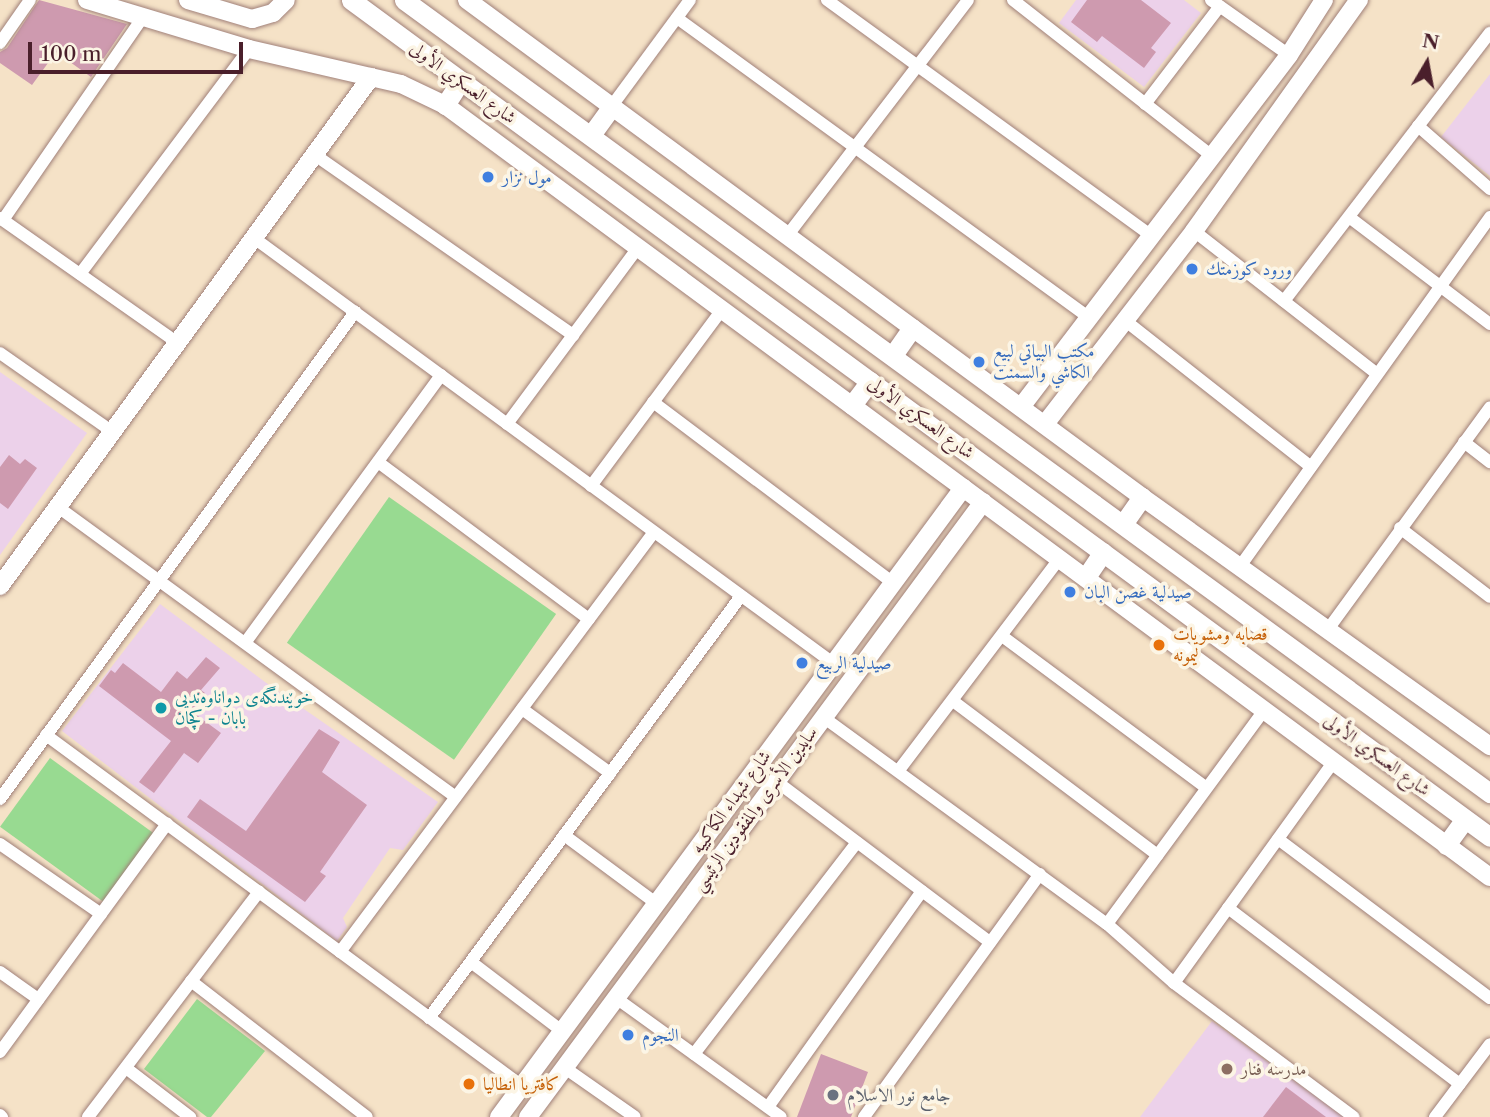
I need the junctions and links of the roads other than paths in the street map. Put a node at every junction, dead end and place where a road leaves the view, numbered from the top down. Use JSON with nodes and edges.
{"nodes":[{"id":1,"x":30,"y":0,"type":"edge"},
{"id":2,"x":87,"y":0,"type":"edge"},
{"id":3,"x":188,"y":0,"type":"edge"},
{"id":4,"x":286,"y":0,"type":"edge"},
{"id":5,"x":351,"y":0,"type":"edge"},
{"id":6,"x":404,"y":0,"type":"edge"},
{"id":7,"x":467,"y":0,"type":"edge"},
{"id":8,"x":690,"y":0,"type":"edge"},
{"id":9,"x":827,"y":0,"type":"edge"},
{"id":10,"x":968,"y":0,"type":"edge"},
{"id":11,"x":1013,"y":0,"type":"edge"},
{"id":12,"x":1324,"y":0,"type":"edge"},
{"id":13,"x":1359,"y":0,"type":"edge"},
{"id":14,"x":108,"y":3,"type":"edge"},
{"id":15,"x":1215,"y":3,"type":"edge"},
{"id":16,"x":143,"y":17,"type":"junction"},
{"id":17,"x":677,"y":18,"type":"junction"},
{"id":18,"x":1490,"y":33,"type":"edge"},
{"id":19,"x":0,"y":43,"type":"edge"},
{"id":20,"x":248,"y":49,"type":"junction"},
{"id":21,"x":1289,"y":55,"type":"junction"},
{"id":22,"x":919,"y":64,"type":"junction"},
{"id":23,"x":370,"y":77,"type":"junction"},
{"id":24,"x":460,"y":82,"type":"junction"},
{"id":25,"x":1145,"y":104,"type":"junction"},
{"id":26,"x":444,"y":105,"type":"junction"},
{"id":27,"x":611,"y":107,"type":"junction"},
{"id":28,"x":1418,"y":126,"type":"junction"},
{"id":29,"x":591,"y":135,"type":"junction"},
{"id":30,"x":854,"y":148,"type":"junction"},
{"id":31,"x":315,"y":155,"type":"junction"},
{"id":32,"x":1213,"y":157,"type":"junction"},
{"id":33,"x":1490,"y":189,"type":"edge"},
{"id":34,"x":1349,"y":217,"type":"junction"},
{"id":35,"x":1490,"y":217,"type":"edge"},
{"id":36,"x":1,"y":219,"type":"edge"},
{"id":37,"x":1194,"y":231,"type":"junction"},
{"id":38,"x":787,"y":236,"type":"junction"},
{"id":39,"x":1152,"y":236,"type":"junction"},
{"id":40,"x":254,"y":238,"type":"junction"},
{"id":41,"x":637,"y":249,"type":"junction"},
{"id":42,"x":80,"y":274,"type":"junction"},
{"id":43,"x":1440,"y":286,"type":"junction"},
{"id":44,"x":1284,"y":301,"type":"junction"},
{"id":45,"x":721,"y":311,"type":"junction"},
{"id":46,"x":355,"y":312,"type":"junction"},
{"id":47,"x":1091,"y":319,"type":"junction"},
{"id":48,"x":1127,"y":321,"type":"junction"},
{"id":49,"x":1490,"y":324,"type":"edge"},
{"id":50,"x":912,"y":328,"type":"junction"},
{"id":51,"x":573,"y":335,"type":"junction"},
{"id":52,"x":1074,"y":339,"type":"junction"},
{"id":53,"x":178,"y":343,"type":"junction"},
{"id":54,"x":0,"y":353,"type":"edge"},
{"id":55,"x":893,"y":355,"type":"junction"},
{"id":56,"x":1097,"y":358,"type":"junction"},
{"id":57,"x":1377,"y":374,"type":"junction"},
{"id":58,"x":441,"y":375,"type":"junction"},
{"id":59,"x":870,"y":381,"type":"junction"},
{"id":60,"x":653,"y":402,"type":"junction"},
{"id":61,"x":852,"y":405,"type":"junction"},
{"id":62,"x":1021,"y":407,"type":"junction"},
{"id":63,"x":1490,"y":407,"type":"edge"},
{"id":64,"x":507,"y":424,"type":"junction"},
{"id":65,"x":1045,"y":424,"type":"junction"},
{"id":66,"x":113,"y":432,"type":"junction"},
{"id":67,"x":999,"y":433,"type":"junction"},
{"id":68,"x":1464,"y":442,"type":"junction"},
{"id":69,"x":1024,"y":452,"type":"junction"},
{"id":70,"x":978,"y":459,"type":"junction"},
{"id":71,"x":377,"y":462,"type":"junction"},
{"id":72,"x":1490,"y":462,"type":"edge"},
{"id":73,"x":1311,"y":467,"type":"junction"},
{"id":74,"x":1004,"y":478,"type":"junction"},
{"id":75,"x":591,"y":486,"type":"junction"},
{"id":76,"x":963,"y":488,"type":"junction"},
{"id":77,"x":1142,"y":497,"type":"junction"},
{"id":78,"x":982,"y":502,"type":"junction"},
{"id":79,"x":58,"y":507,"type":"junction"},
{"id":80,"x":1123,"y":524,"type":"junction"},
{"id":81,"x":1400,"y":528,"type":"junction"},
{"id":82,"x":654,"y":532,"type":"junction"},
{"id":83,"x":1103,"y":552,"type":"junction"},
{"id":84,"x":1060,"y":558,"type":"junction"},
{"id":85,"x":1241,"y":565,"type":"junction"},
{"id":86,"x":1086,"y":577,"type":"junction"},
{"id":87,"x":159,"y":581,"type":"junction"},
{"id":88,"x":892,"y":583,"type":"junction"},
{"id":89,"x":0,"y":586,"type":"edge"},
{"id":90,"x":741,"y":596,"type":"junction"},
{"id":91,"x":1490,"y":597,"type":"edge"},
{"id":92,"x":589,"y":619,"type":"junction"},
{"id":93,"x":1329,"y":628,"type":"junction"},
{"id":94,"x":1002,"y":636,"type":"junction"},
{"id":95,"x":245,"y":643,"type":"junction"},
{"id":96,"x":833,"y":663,"type":"junction"},
{"id":97,"x":953,"y":701,"type":"junction"},
{"id":98,"x":522,"y":709,"type":"junction"},
{"id":99,"x":1264,"y":710,"type":"junction"},
{"id":100,"x":823,"y":717,"type":"junction"},
{"id":101,"x":46,"y":735,"type":"junction"},
{"id":102,"x":1490,"y":746,"type":"edge"},
{"id":103,"x":1334,"y":761,"type":"junction"},
{"id":104,"x":899,"y":770,"type":"junction"},
{"id":105,"x":610,"y":773,"type":"junction"},
{"id":106,"x":776,"y":781,"type":"junction"},
{"id":107,"x":1205,"y":787,"type":"junction"},
{"id":108,"x":1490,"y":793,"type":"edge"},
{"id":109,"x":456,"y":797,"type":"junction"},
{"id":110,"x":0,"y":799,"type":"edge"},
{"id":111,"x":1465,"y":819,"type":"junction"},
{"id":112,"x":167,"y":824,"type":"junction"},
{"id":113,"x":564,"y":835,"type":"junction"},
{"id":114,"x":1490,"y":837,"type":"edge"},
{"id":115,"x":1278,"y":839,"type":"junction"},
{"id":116,"x":857,"y":842,"type":"junction"},
{"id":117,"x":0,"y":844,"type":"edge"},
{"id":118,"x":1446,"y":845,"type":"junction"},
{"id":119,"x":1157,"y":855,"type":"junction"},
{"id":120,"x":1040,"y":874,"type":"junction"},
{"id":121,"x":1490,"y":877,"type":"edge"},
{"id":122,"x":922,"y":891,"type":"junction"},
{"id":123,"x":259,"y":892,"type":"junction"},
{"id":124,"x":656,"y":903,"type":"junction"},
{"id":125,"x":1228,"y":908,"type":"junction"},
{"id":126,"x":101,"y":914,"type":"junction"},
{"id":127,"x":1107,"y":924,"type":"junction"},
{"id":128,"x":990,"y":942,"type":"junction"},
{"id":129,"x":340,"y":951,"type":"junction"},
{"id":130,"x":471,"y":962,"type":"junction"},
{"id":131,"x":0,"y":972,"type":"edge"},
{"id":132,"x":191,"y":981,"type":"junction"},
{"id":133,"x":1174,"y":983,"type":"junction"},
{"id":134,"x":616,"y":998,"type":"junction"},
{"id":135,"x":1490,"y":998,"type":"edge"},
{"id":136,"x":38,"y":999,"type":"junction"},
{"id":137,"x":429,"y":1018,"type":"junction"},
{"id":138,"x":562,"y":1031,"type":"junction"},
{"id":139,"x":1490,"y":1044,"type":"edge"},
{"id":140,"x":0,"y":1052,"type":"edge"},
{"id":141,"x":694,"y":1054,"type":"junction"},
{"id":142,"x":126,"y":1068,"type":"junction"},
{"id":143,"x":565,"y":1068,"type":"junction"},
{"id":144,"x":1460,"y":1084,"type":"junction"},
{"id":145,"x":522,"y":1086,"type":"junction"},
{"id":146,"x":768,"y":1107,"type":"junction"},
{"id":147,"x":88,"y":1117,"type":"edge"},
{"id":148,"x":190,"y":1117,"type":"edge"},
{"id":149,"x":367,"y":1117,"type":"edge"},
{"id":150,"x":499,"y":1117,"type":"edge"},
{"id":151,"x":528,"y":1117,"type":"edge"},
{"id":152,"x":635,"y":1117,"type":"edge"},
{"id":153,"x":781,"y":1117,"type":"edge"},
{"id":154,"x":864,"y":1117,"type":"edge"},
{"id":155,"x":1354,"y":1117,"type":"edge"},
{"id":156,"x":1436,"y":1117,"type":"edge"}],
"edges":[{"from":1,"to":19,"type":"street"},
{"from":2,"to":14,"type":"street"},
{"from":3,"to":4,"type":"street"},
{"from":5,"to":24,"type":"main road","name":"شارع العسكري الأولى"},
{"from":6,"to":29,"type":"main road","name":"شارع العسكري الأولى"},
{"from":7,"to":27,"type":"street"},
{"from":8,"to":17,"type":"street"},
{"from":9,"to":22,"type":"street"},
{"from":10,"to":22,"type":"street"},
{"from":11,"to":25,"type":"street"},
{"from":12,"to":21,"type":"street"},
{"from":13,"to":37,"type":"street"},
{"from":14,"to":16,"type":"street"},
{"from":15,"to":21,"type":"street"},
{"from":15,"to":25,"type":"street"},
{"from":16,"to":20,"type":"street"},
{"from":16,"to":36,"type":"street"},
{"from":17,"to":27,"type":"street"},
{"from":17,"to":30,"type":"street"},
{"from":18,"to":28,"type":"street"},
{"from":20,"to":23,"type":"street"},
{"from":20,"to":42,"type":"street"},
{"from":21,"to":32,"type":"street"},
{"from":22,"to":30,"type":"street"},
{"from":22,"to":39,"type":"street"},
{"from":23,"to":26,"type":"street"},
{"from":23,"to":31,"type":"street"},
{"from":24,"to":26,"type":"main road"},
{"from":24,"to":59,"type":"main road","name":"شارع العسكري الأولى"},
{"from":25,"to":32,"type":"street"},
{"from":26,"to":41,"type":"street"},
{"from":27,"to":29,"type":"main road"},
{"from":27,"to":38,"type":"street"},
{"from":28,"to":33,"type":"street"},
{"from":28,"to":34,"type":"street"},
{"from":29,"to":55,"type":"main road","name":"شارع العسكري الأولى"},
{"from":30,"to":38,"type":"street"},
{"from":30,"to":47,"type":"street"},
{"from":31,"to":40,"type":"street"},
{"from":31,"to":51,"type":"street"},
{"from":32,"to":39,"type":"street"},
{"from":34,"to":43,"type":"street"},
{"from":34,"to":44,"type":"street"},
{"from":35,"to":43,"type":"street"},
{"from":36,"to":42,"type":"street"},
{"from":37,"to":44,"type":"street"},
{"from":37,"to":48,"type":"street"},
{"from":38,"to":50,"type":"street"},
{"from":39,"to":47,"type":"street"},
{"from":40,"to":46,"type":"street"},
{"from":40,"to":53,"type":"street"},
{"from":41,"to":45,"type":"street"},
{"from":41,"to":51,"type":"street"},
{"from":42,"to":53,"type":"street"},
{"from":43,"to":49,"type":"street"},
{"from":43,"to":57,"type":"street"},
{"from":44,"to":57,"type":"street"},
{"from":45,"to":60,"type":"street"},
{"from":45,"to":61,"type":"street"},
{"from":46,"to":58,"type":"street"},
{"from":46,"to":87,"type":"street"},
{"from":47,"to":52,"type":"street"},
{"from":48,"to":56,"type":"street"},
{"from":48,"to":73,"type":"street"},
{"from":50,"to":55,"type":"main road"},
{"from":50,"to":62,"type":"street"},
{"from":51,"to":64,"type":"street"},
{"from":52,"to":56,"type":"street"},
{"from":52,"to":62,"type":"street"},
{"from":53,"to":66,"type":"street"},
{"from":54,"to":66,"type":"street"},
{"from":55,"to":67,"type":"main road","name":"شارع العسكري الأولى"},
{"from":56,"to":65,"type":"street"},
{"from":57,"to":73,"type":"street"},
{"from":58,"to":64,"type":"street"},
{"from":58,"to":71,"type":"street"},
{"from":59,"to":61,"type":"main road"},
{"from":59,"to":70,"type":"main road","name":"شارع العسكري الأولى"},
{"from":60,"to":75,"type":"street"},
{"from":60,"to":88,"type":"street"},
{"from":61,"to":76,"type":"street"},
{"from":62,"to":65,"type":"street"},
{"from":63,"to":68,"type":"street"},
{"from":64,"to":75,"type":"street"},
{"from":65,"to":77,"type":"street"},
{"from":66,"to":79,"type":"street"},
{"from":67,"to":69,"type":"main road","name":"شارع العسكري الأولى"},
{"from":67,"to":70,"type":"main road"},
{"from":68,"to":72,"type":"street"},
{"from":68,"to":81,"type":"street"},
{"from":69,"to":74,"type":"main road"},
{"from":69,"to":80,"type":"main road","name":"شارع العسكري الأولى"},
{"from":70,"to":74,"type":"main road","name":"شارع العسكري الأولى"},
{"from":71,"to":92,"type":"street"},
{"from":71,"to":95,"type":"street"},
{"from":73,"to":85,"type":"street"},
{"from":74,"to":83,"type":"main road","name":"شارع العسكري الأولى"},
{"from":75,"to":82,"type":"street"},
{"from":76,"to":78,"type":"street"},
{"from":76,"to":88,"type":"street","name":"شارع شهداء الكاكييه"},
{"from":77,"to":80,"type":"main road"},
{"from":77,"to":85,"type":"street"},
{"from":78,"to":84,"type":"street"},
{"from":78,"to":100,"type":"street","name":"سايدين الأسرى والمفقودين الرئيسي"},
{"from":79,"to":87,"type":"street"},
{"from":79,"to":89,"type":"street"},
{"from":80,"to":108,"type":"main road","name":"شارع العسكري الأولى"},
{"from":81,"to":91,"type":"street"},
{"from":81,"to":93,"type":"street"},
{"from":82,"to":90,"type":"street"},
{"from":82,"to":92,"type":"street"},
{"from":83,"to":86,"type":"main road"},
{"from":83,"to":111,"type":"main road","name":"شارع العسكري الأولى"},
{"from":84,"to":86,"type":"street"},
{"from":84,"to":94,"type":"street"},
{"from":85,"to":93,"type":"street"},
{"from":86,"to":99,"type":"street"},
{"from":87,"to":95,"type":"street"},
{"from":87,"to":101,"type":"street"},
{"from":88,"to":96,"type":"street","name":"شارع شهداء الكاكييه"},
{"from":90,"to":96,"type":"street"},
{"from":90,"to":105,"type":"street"},
{"from":92,"to":98,"type":"street"},
{"from":93,"to":102,"type":"street"},
{"from":94,"to":97,"type":"street"},
{"from":94,"to":107,"type":"street"},
{"from":95,"to":109,"type":"street"},
{"from":96,"to":124,"type":"street","name":"شارع شهداء الكاكييه"},
{"from":97,"to":104,"type":"street"},
{"from":97,"to":119,"type":"street"},
{"from":98,"to":105,"type":"street"},
{"from":98,"to":109,"type":"street"},
{"from":99,"to":103,"type":"street"},
{"from":99,"to":107,"type":"street"},
{"from":100,"to":104,"type":"street"},
{"from":100,"to":106,"type":"street","name":"سايدين الأسرى والمفقودين الرئيسي"},
{"from":101,"to":110,"type":"street"},
{"from":101,"to":112,"type":"street"},
{"from":103,"to":115,"type":"street"},
{"from":103,"to":118,"type":"street"},
{"from":104,"to":120,"type":"street"},
{"from":105,"to":113,"type":"street"},
{"from":106,"to":116,"type":"street"},
{"from":106,"to":134,"type":"street","name":"سايدين الأسرى والمفقودين الرئيسي"},
{"from":107,"to":119,"type":"street"},
{"from":109,"to":129,"type":"street"},
{"from":111,"to":114,"type":"main road","name":"شارع العسكري الأولى"},
{"from":111,"to":118,"type":"main road"},
{"from":112,"to":123,"type":"street"},
{"from":112,"to":126,"type":"street"},
{"from":113,"to":124,"type":"street"},
{"from":113,"to":130,"type":"street"},
{"from":115,"to":125,"type":"street"},
{"from":115,"to":135,"type":"street"},
{"from":116,"to":122,"type":"street"},
{"from":116,"to":141,"type":"street"},
{"from":117,"to":126,"type":"street"},
{"from":118,"to":121,"type":"street"},
{"from":119,"to":127,"type":"street"},
{"from":120,"to":127,"type":"street"},
{"from":120,"to":128,"type":"street"},
{"from":122,"to":128,"type":"street"},
{"from":122,"to":146,"type":"street"},
{"from":123,"to":129,"type":"street"},
{"from":123,"to":132,"type":"street"},
{"from":124,"to":138,"type":"street","name":"شارع شهداء الكاكييه"},
{"from":125,"to":133,"type":"street"},
{"from":125,"to":144,"type":"street"},
{"from":126,"to":136,"type":"street"},
{"from":127,"to":133,"type":"street"},
{"from":128,"to":154,"type":"street"},
{"from":129,"to":137,"type":"street"},
{"from":130,"to":137,"type":"street"},
{"from":130,"to":138,"type":"street"},
{"from":131,"to":136,"type":"street"},
{"from":132,"to":142,"type":"street"},
{"from":132,"to":149,"type":"street"},
{"from":133,"to":155,"type":"street"},
{"from":134,"to":141,"type":"street"},
{"from":134,"to":143,"type":"street","name":"سايدين الأسرى والمفقودين الرئيسي"},
{"from":136,"to":140,"type":"street"},
{"from":137,"to":145,"type":"street"},
{"from":138,"to":145,"type":"street","name":"شارع شهداء الكاكييه"},
{"from":139,"to":144,"type":"street"},
{"from":141,"to":146,"type":"street"},
{"from":142,"to":147,"type":"street"},
{"from":142,"to":148,"type":"street"},
{"from":143,"to":151,"type":"street","name":"سايدين الأسرى والمفقودين الرئيسي"},
{"from":143,"to":152,"type":"street"},
{"from":144,"to":156,"type":"street"},
{"from":145,"to":150,"type":"street","name":"شارع شهداء الكاكييه"},
{"from":146,"to":153,"type":"street"}]}
